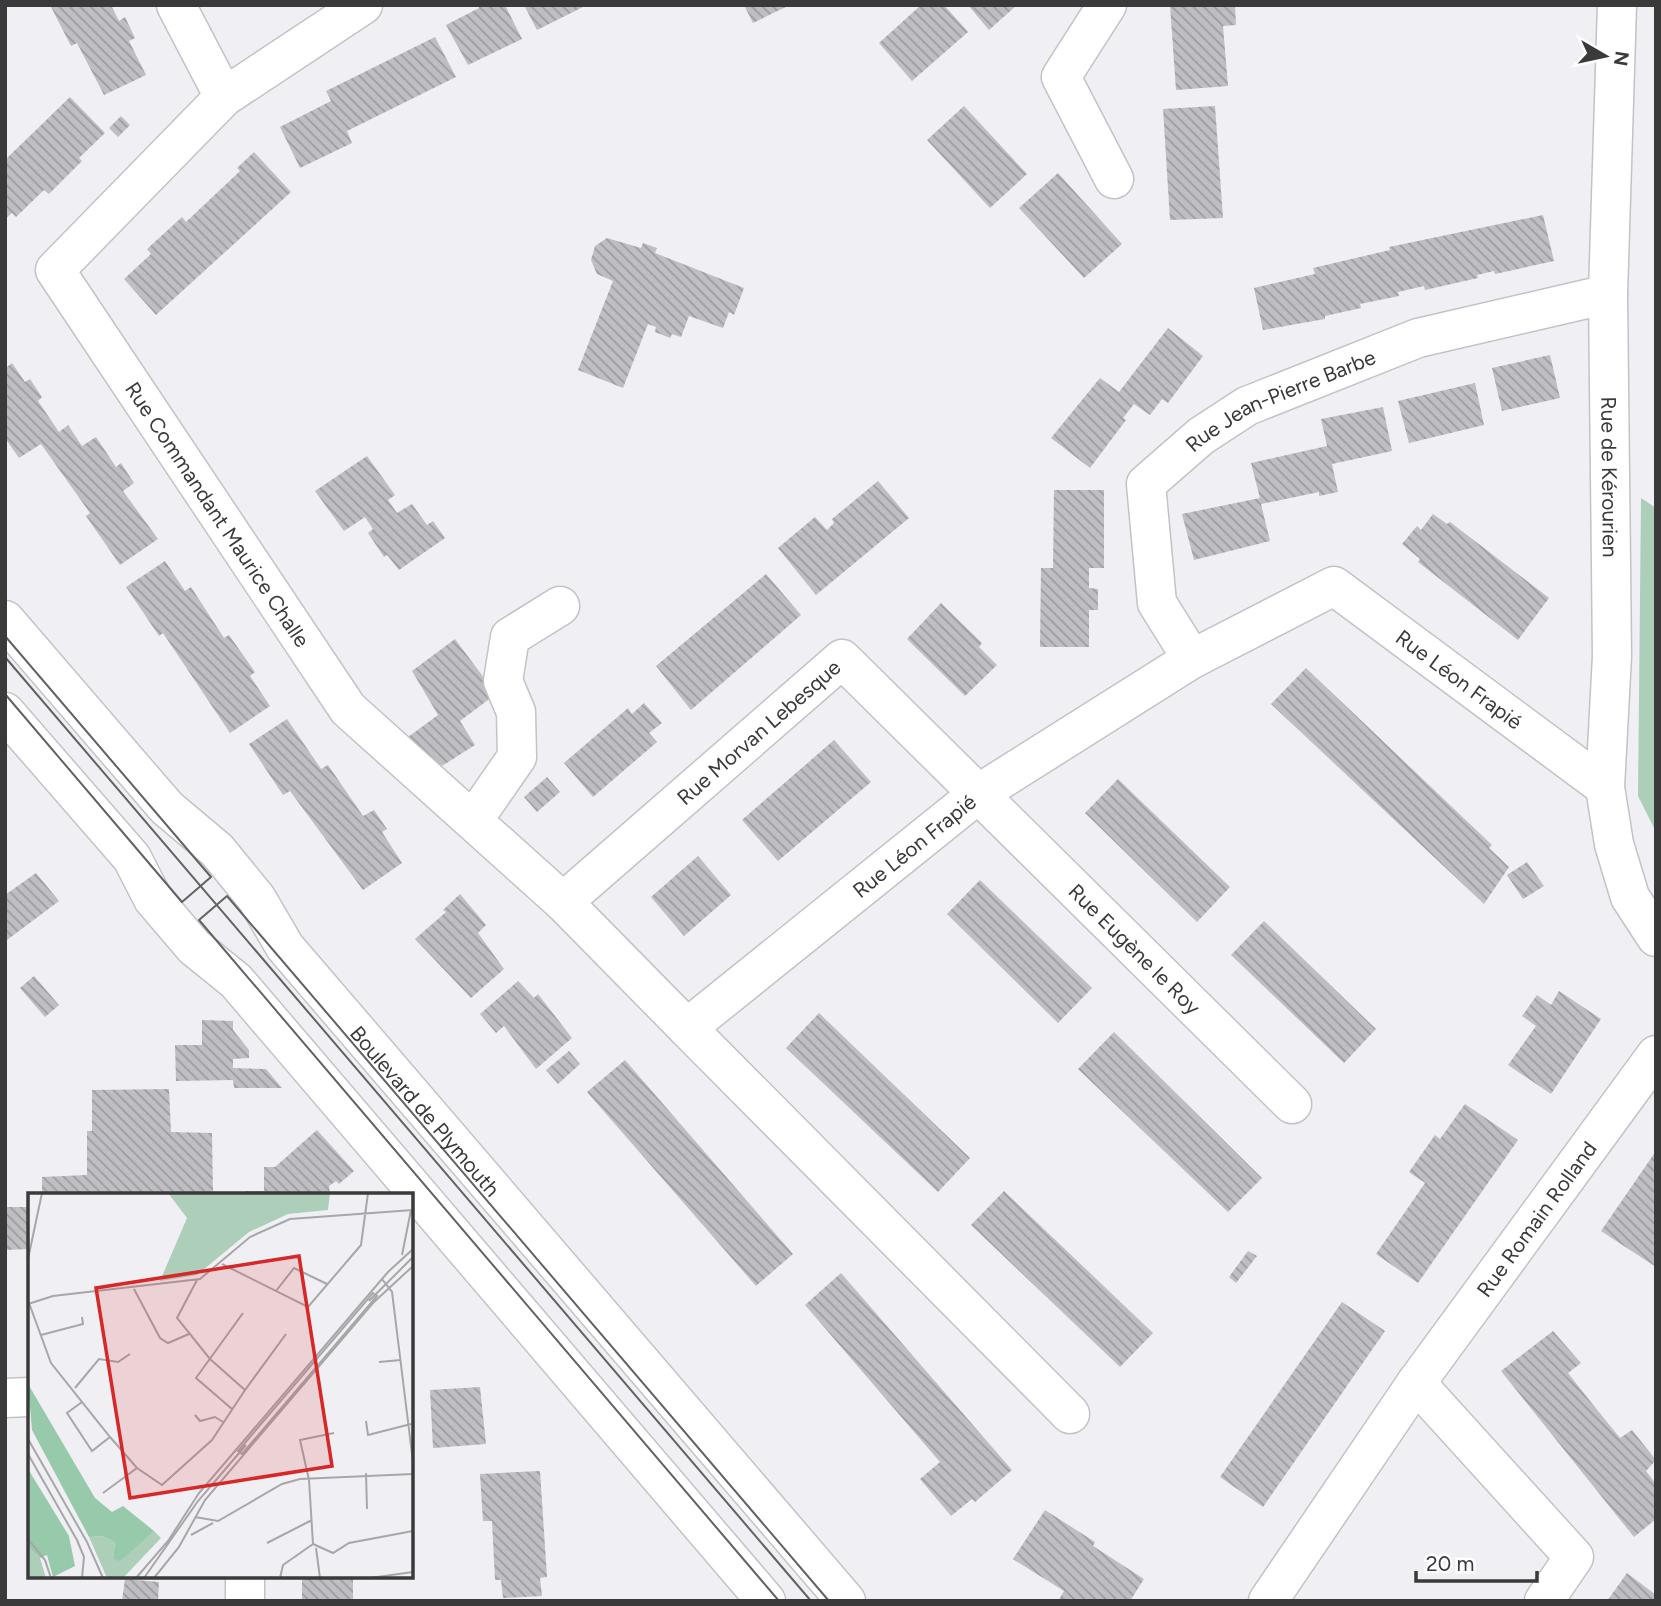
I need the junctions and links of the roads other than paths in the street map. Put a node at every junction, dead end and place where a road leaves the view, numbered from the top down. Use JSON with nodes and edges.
{"nodes":[{"id":1,"x":176,"y":5,"type":"edge"},
{"id":2,"x":363,"y":5,"type":"edge"},
{"id":3,"x":1107,"y":5,"type":"edge"},
{"id":4,"x":1617,"y":5,"type":"edge"},
{"id":5,"x":224,"y":97,"type":"junction"},
{"id":6,"x":1114,"y":179,"type":"dead end"},
{"id":7,"x":1608,"y":294,"type":"junction"},
{"id":8,"x":560,"y":606,"type":"dead end"},
{"id":9,"x":5,"y":620,"type":"edge"},
{"id":10,"x":1192,"y":659,"type":"junction"},
{"id":11,"x":5,"y":712,"type":"edge"},
{"id":12,"x":1605,"y":787,"type":"junction"},
{"id":13,"x":978,"y":794,"type":"junction"},
{"id":14,"x":474,"y":819,"type":"junction"},
{"id":15,"x":563,"y":902,"type":"junction"},
{"id":16,"x":1656,"y":937,"type":"edge"},
{"id":17,"x":687,"y":1028,"type":"junction"},
{"id":18,"x":1656,"y":1055,"type":"edge"},
{"id":19,"x":1292,"y":1104,"type":"dead end"},
{"id":20,"x":1416,"y":1383,"type":"junction"},
{"id":21,"x":28,"y":1397,"type":"edge"},
{"id":22,"x":5,"y":1398,"type":"edge"},
{"id":23,"x":1070,"y":1414,"type":"dead end"},
{"id":24,"x":244,"y":1578,"type":"edge"},
{"id":25,"x":245,"y":1601,"type":"edge"},
{"id":26,"x":766,"y":1601,"type":"edge"},
{"id":27,"x":846,"y":1601,"type":"edge"},
{"id":28,"x":1268,"y":1601,"type":"edge"},
{"id":29,"x":1544,"y":1601,"type":"edge"}],
"edges":[{"from":1,"to":5,"type":"street"},
{"from":2,"to":5,"type":"street","name":"Rue Commandant Maurice Challe"},
{"from":3,"to":6,"type":"street"},
{"from":4,"to":7,"type":"street","name":"Rue de Kérourien"},
{"from":5,"to":14,"type":"street","name":"Rue Commandant Maurice Challe"},
{"from":7,"to":10,"type":"street","name":"Rue Jean-Pierre Barbe"},
{"from":7,"to":12,"type":"street","name":"Rue de Kérourien"},
{"from":8,"to":14,"type":"street"},
{"from":9,"to":27,"type":"street","name":"Boulevard de Plymouth"},
{"from":10,"to":12,"type":"street","name":"Rue Léon Frapié"},
{"from":10,"to":13,"type":"street","name":"Rue Léon Frapié"},
{"from":11,"to":26,"type":"street"},
{"from":12,"to":16,"type":"street","name":"Rue de Kérourien"},
{"from":13,"to":15,"type":"street","name":"Rue Morvan Lebesque"},
{"from":13,"to":17,"type":"street","name":"Rue Léon Frapié"},
{"from":13,"to":19,"type":"street","name":"Rue Eugène le Roy"},
{"from":14,"to":15,"type":"street","name":"Rue Commandant Maurice Challe"},
{"from":15,"to":17,"type":"street","name":"Rue Commandant Maurice Challe"},
{"from":17,"to":23,"type":"street"},
{"from":18,"to":20,"type":"street","name":"Rue Romain Rolland"},
{"from":20,"to":28,"type":"street","name":"Rue Romain Rolland"},
{"from":20,"to":29,"type":"street"},
{"from":21,"to":22,"type":"street"},
{"from":24,"to":25,"type":"street"}]}
